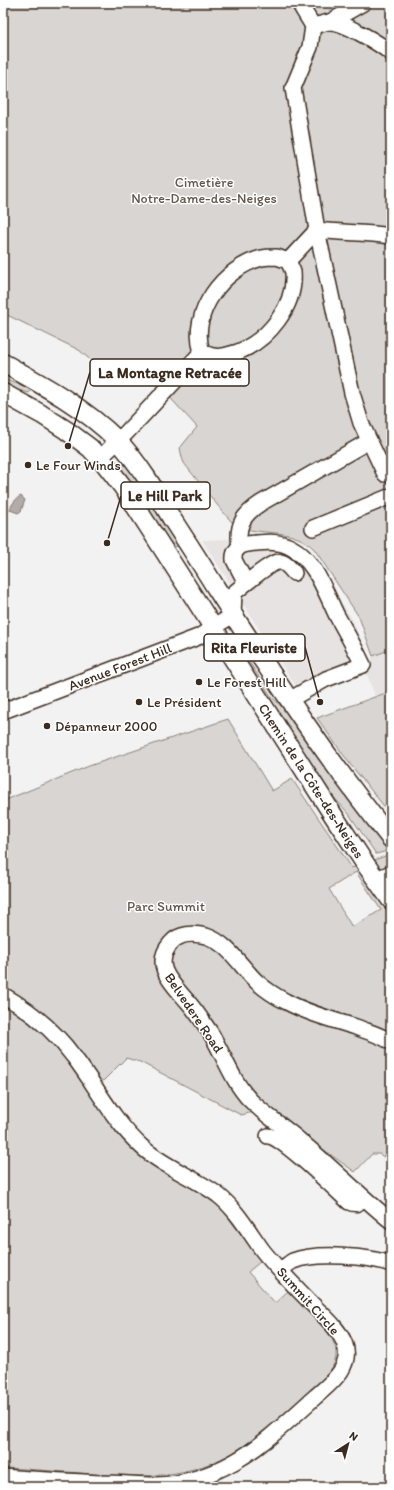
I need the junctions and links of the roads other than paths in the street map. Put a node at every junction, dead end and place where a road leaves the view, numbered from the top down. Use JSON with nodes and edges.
{"nodes":[{"id":1,"x":300,"y":3,"type":"edge"},
{"id":2,"x":363,"y":3,"type":"edge"},
{"id":3,"x":330,"y":22,"type":"junction"},
{"id":4,"x":313,"y":26,"type":"junction"},
{"id":5,"x":391,"y":53,"type":"edge"},
{"id":6,"x":316,"y":230,"type":"junction"},
{"id":7,"x":391,"y":236,"type":"edge"},
{"id":8,"x":288,"y":261,"type":"junction"},
{"id":9,"x":202,"y":352,"type":"junction"},
{"id":10,"x":3,"y":364,"type":"edge"},
{"id":11,"x":3,"y":393,"type":"edge"},
{"id":12,"x":118,"y":441,"type":"junction"},
{"id":13,"x":368,"y":441,"type":"junction"},
{"id":14,"x":100,"y":458,"type":"junction"},
{"id":15,"x":389,"y":478,"type":"edge"},
{"id":16,"x":391,"y":496,"type":"edge"},
{"id":17,"x":313,"y":528,"type":"dead end"},
{"id":18,"x":240,"y":546,"type":"junction"},
{"id":19,"x":294,"y":573,"type":"dead end"},
{"id":20,"x":246,"y":583,"type":"junction"},
{"id":21,"x":233,"y":615,"type":"junction"},
{"id":22,"x":213,"y":628,"type":"junction"},
{"id":23,"x":289,"y":700,"type":"junction"},
{"id":24,"x":3,"y":711,"type":"edge"},
{"id":25,"x":391,"y":839,"type":"edge"},
{"id":26,"x":383,"y":876,"type":"edge"},
{"id":27,"x":391,"y":900,"type":"edge"},
{"id":28,"x":3,"y":995,"type":"edge"},
{"id":29,"x":391,"y":1042,"type":"edge"},
{"id":30,"x":268,"y":1136,"type":"dead end"},
{"id":31,"x":364,"y":1198,"type":"junction"},
{"id":32,"x":391,"y":1221,"type":"edge"},
{"id":33,"x":391,"y":1264,"type":"edge"},
{"id":34,"x":281,"y":1270,"type":"junction"},
{"id":35,"x":3,"y":1477,"type":"edge"}],
"edges":[{"from":1,"to":4,"type":"street"},
{"from":2,"to":3,"type":"street"},
{"from":3,"to":4,"type":"street"},
{"from":3,"to":5,"type":"street"},
{"from":4,"to":6,"type":"street"},
{"from":6,"to":7,"type":"street"},
{"from":6,"to":8,"type":"street"},
{"from":6,"to":13,"type":"street"},
{"from":8,"to":9,"type":"street"},
{"from":8,"to":9,"type":"street"},
{"from":9,"to":12,"type":"street"},
{"from":10,"to":12,"type":"main road","name":"Chemin de la Côte-des-Neiges"},
{"from":11,"to":14,"type":"main road","name":"Chemin de la Côte-des-Neiges"},
{"from":12,"to":14,"type":"street"},
{"from":12,"to":21,"type":"main road","name":"Chemin de la Côte-des-Neiges"},
{"from":13,"to":15,"type":"street"},
{"from":13,"to":18,"type":"street"},
{"from":14,"to":22,"type":"main road","name":"Chemin de la Côte-des-Neiges"},
{"from":16,"to":17,"type":"street"},
{"from":18,"to":20,"type":"street"},
{"from":18,"to":23,"type":"street"},
{"from":19,"to":20,"type":"street"},
{"from":20,"to":21,"type":"street"},
{"from":21,"to":22,"type":"street","name":"Avenue Forest Hill"},
{"from":21,"to":23,"type":"main road","name":"Chemin de la Côte-des-Neiges"},
{"from":22,"to":24,"type":"street","name":"Avenue Forest Hill"},
{"from":22,"to":26,"type":"main road","name":"Chemin de la Côte-des-Neiges"},
{"from":23,"to":25,"type":"main road","name":"Chemin de la Côte-des-Neiges"},
{"from":26,"to":27,"type":"main road","name":"Chemin de la Côte-des-Neiges"},
{"from":28,"to":34,"type":"street","name":"Summit Circle"},
{"from":29,"to":31,"type":"street","name":"Belvedere Road"},
{"from":30,"to":31,"type":"street"},
{"from":31,"to":32,"type":"street","name":"Belvedere Road"},
{"from":33,"to":34,"type":"street"},
{"from":34,"to":35,"type":"street","name":"Summit Circle"}]}
